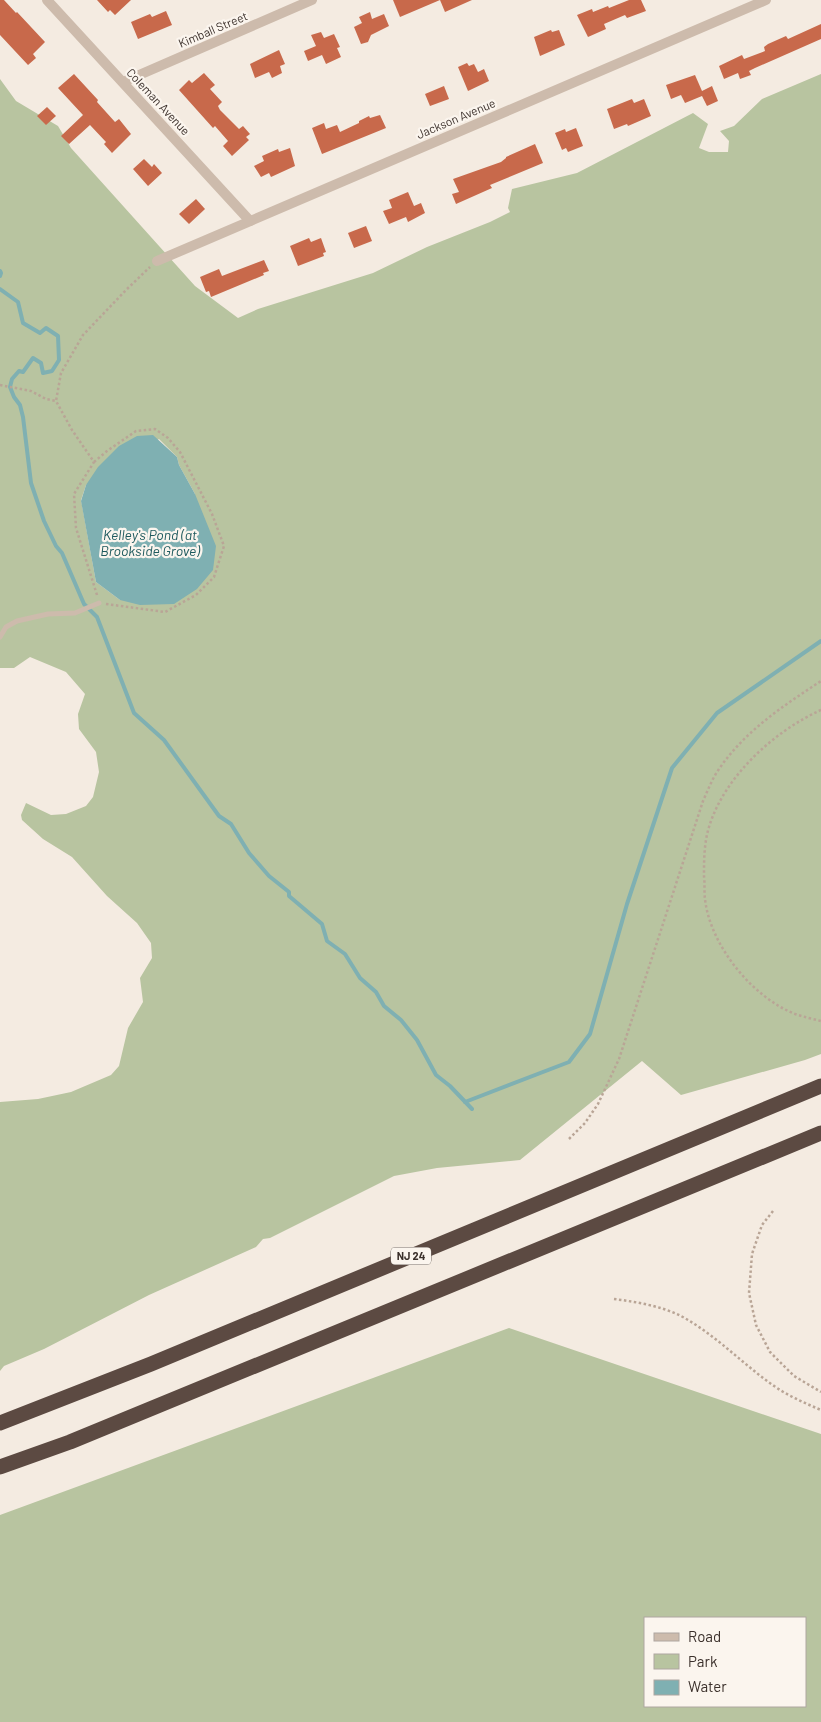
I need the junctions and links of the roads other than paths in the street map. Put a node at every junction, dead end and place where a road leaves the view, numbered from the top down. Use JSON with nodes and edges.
{"nodes":[{"id":1,"x":47,"y":0,"type":"edge"},
{"id":2,"x":311,"y":0,"type":"edge"},
{"id":3,"x":766,"y":0,"type":"edge"},
{"id":4,"x":123,"y":82,"type":"junction"},
{"id":5,"x":250,"y":221,"type":"junction"},
{"id":6,"x":157,"y":261,"type":"road end"},
{"id":7,"x":99,"y":603,"type":"road end"},
{"id":8,"x":0,"y":637,"type":"edge"},
{"id":9,"x":821,"y":1086,"type":"edge"},
{"id":10,"x":821,"y":1133,"type":"edge"},
{"id":11,"x":0,"y":1422,"type":"edge"},
{"id":12,"x":0,"y":1467,"type":"edge"}],
"edges":[{"from":1,"to":4,"type":"street","name":"Coleman Avenue"},
{"from":2,"to":4,"type":"street","name":"Kimball Street"},
{"from":3,"to":5,"type":"street","name":"Jackson Avenue"},
{"from":4,"to":5,"type":"street","name":"Coleman Avenue"},
{"from":5,"to":6,"type":"street","name":"Jackson Avenue"},
{"from":7,"to":8,"type":"lane"},
{"from":9,"to":11,"type":"highway","number":"NJ 24"},
{"from":10,"to":12,"type":"highway"}]}
